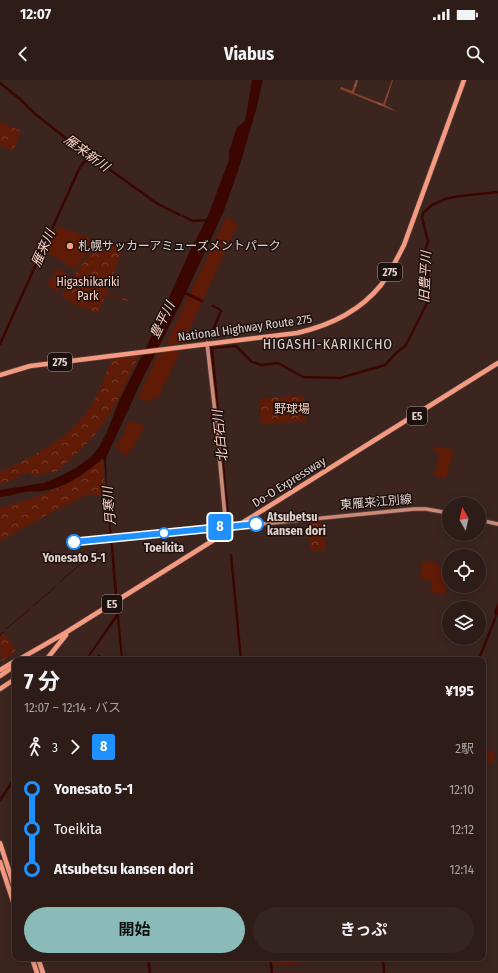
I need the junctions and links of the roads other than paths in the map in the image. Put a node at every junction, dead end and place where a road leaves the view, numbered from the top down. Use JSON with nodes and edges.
{"nodes":[{"id":1,"x":463,"y":80,"type":"edge"},
{"id":2,"x":207,"y":343,"type":"junction"},
{"id":3,"x":498,"y":364,"type":"edge"},
{"id":4,"x":0,"y":374,"type":"edge"},
{"id":5,"x":442,"y":512,"type":"edge"},
{"id":6,"x":486,"y":521,"type":"edge"},
{"id":7,"x":498,"y":524,"type":"edge"},
{"id":8,"x":66,"y":634,"type":"junction"},
{"id":9,"x":29,"y":656,"type":"edge"},
{"id":10,"x":48,"y":657,"type":"edge"},
{"id":11,"x":12,"y":663,"type":"edge"},
{"id":12,"x":12,"y":667,"type":"edge"},
{"id":13,"x":1,"y":669,"type":"edge"},
{"id":14,"x":0,"y":675,"type":"edge"},
{"id":15,"x":12,"y":680,"type":"edge"},
{"id":16,"x":0,"y":688,"type":"edge"},
{"id":17,"x":0,"y":844,"type":"edge"},
{"id":18,"x":0,"y":849,"type":"edge"},
{"id":19,"x":0,"y":856,"type":"edge"},
{"id":20,"x":0,"y":862,"type":"edge"},
{"id":21,"x":12,"y":880,"type":"edge"},
{"id":22,"x":12,"y":886,"type":"edge"},
{"id":23,"x":12,"y":892,"type":"edge"},
{"id":24,"x":12,"y":898,"type":"edge"},
{"id":25,"x":36,"y":961,"type":"edge"},
{"id":26,"x":40,"y":973,"type":"edge"}],
"edges":[{"from":1,"to":2,"type":"highway","name":"National Highway Route 275","number":"275"},
{"from":2,"to":4,"type":"highway","name":"National Highway Route 275","number":"275"},
{"from":2,"to":5,"type":"main road","name":"東雁来江別線"},
{"from":3,"to":8,"type":"highway","name":"Do-O Expressway","number":"E5","bridge":true},
{"from":6,"to":7,"type":"main road"},
{"from":8,"to":9,"type":"highway","number":"E5"},
{"from":8,"to":10,"type":"highway","number":"E5"},
{"from":11,"to":13,"type":"highway","number":"E5"},
{"from":12,"to":14,"type":"highway"},
{"from":15,"to":16,"type":"highway"},
{"from":17,"to":21,"type":"highway"},
{"from":18,"to":22,"type":"highway"},
{"from":19,"to":23,"type":"highway"},
{"from":20,"to":24,"type":"highway"},
{"from":25,"to":26,"type":"highway"}]}
